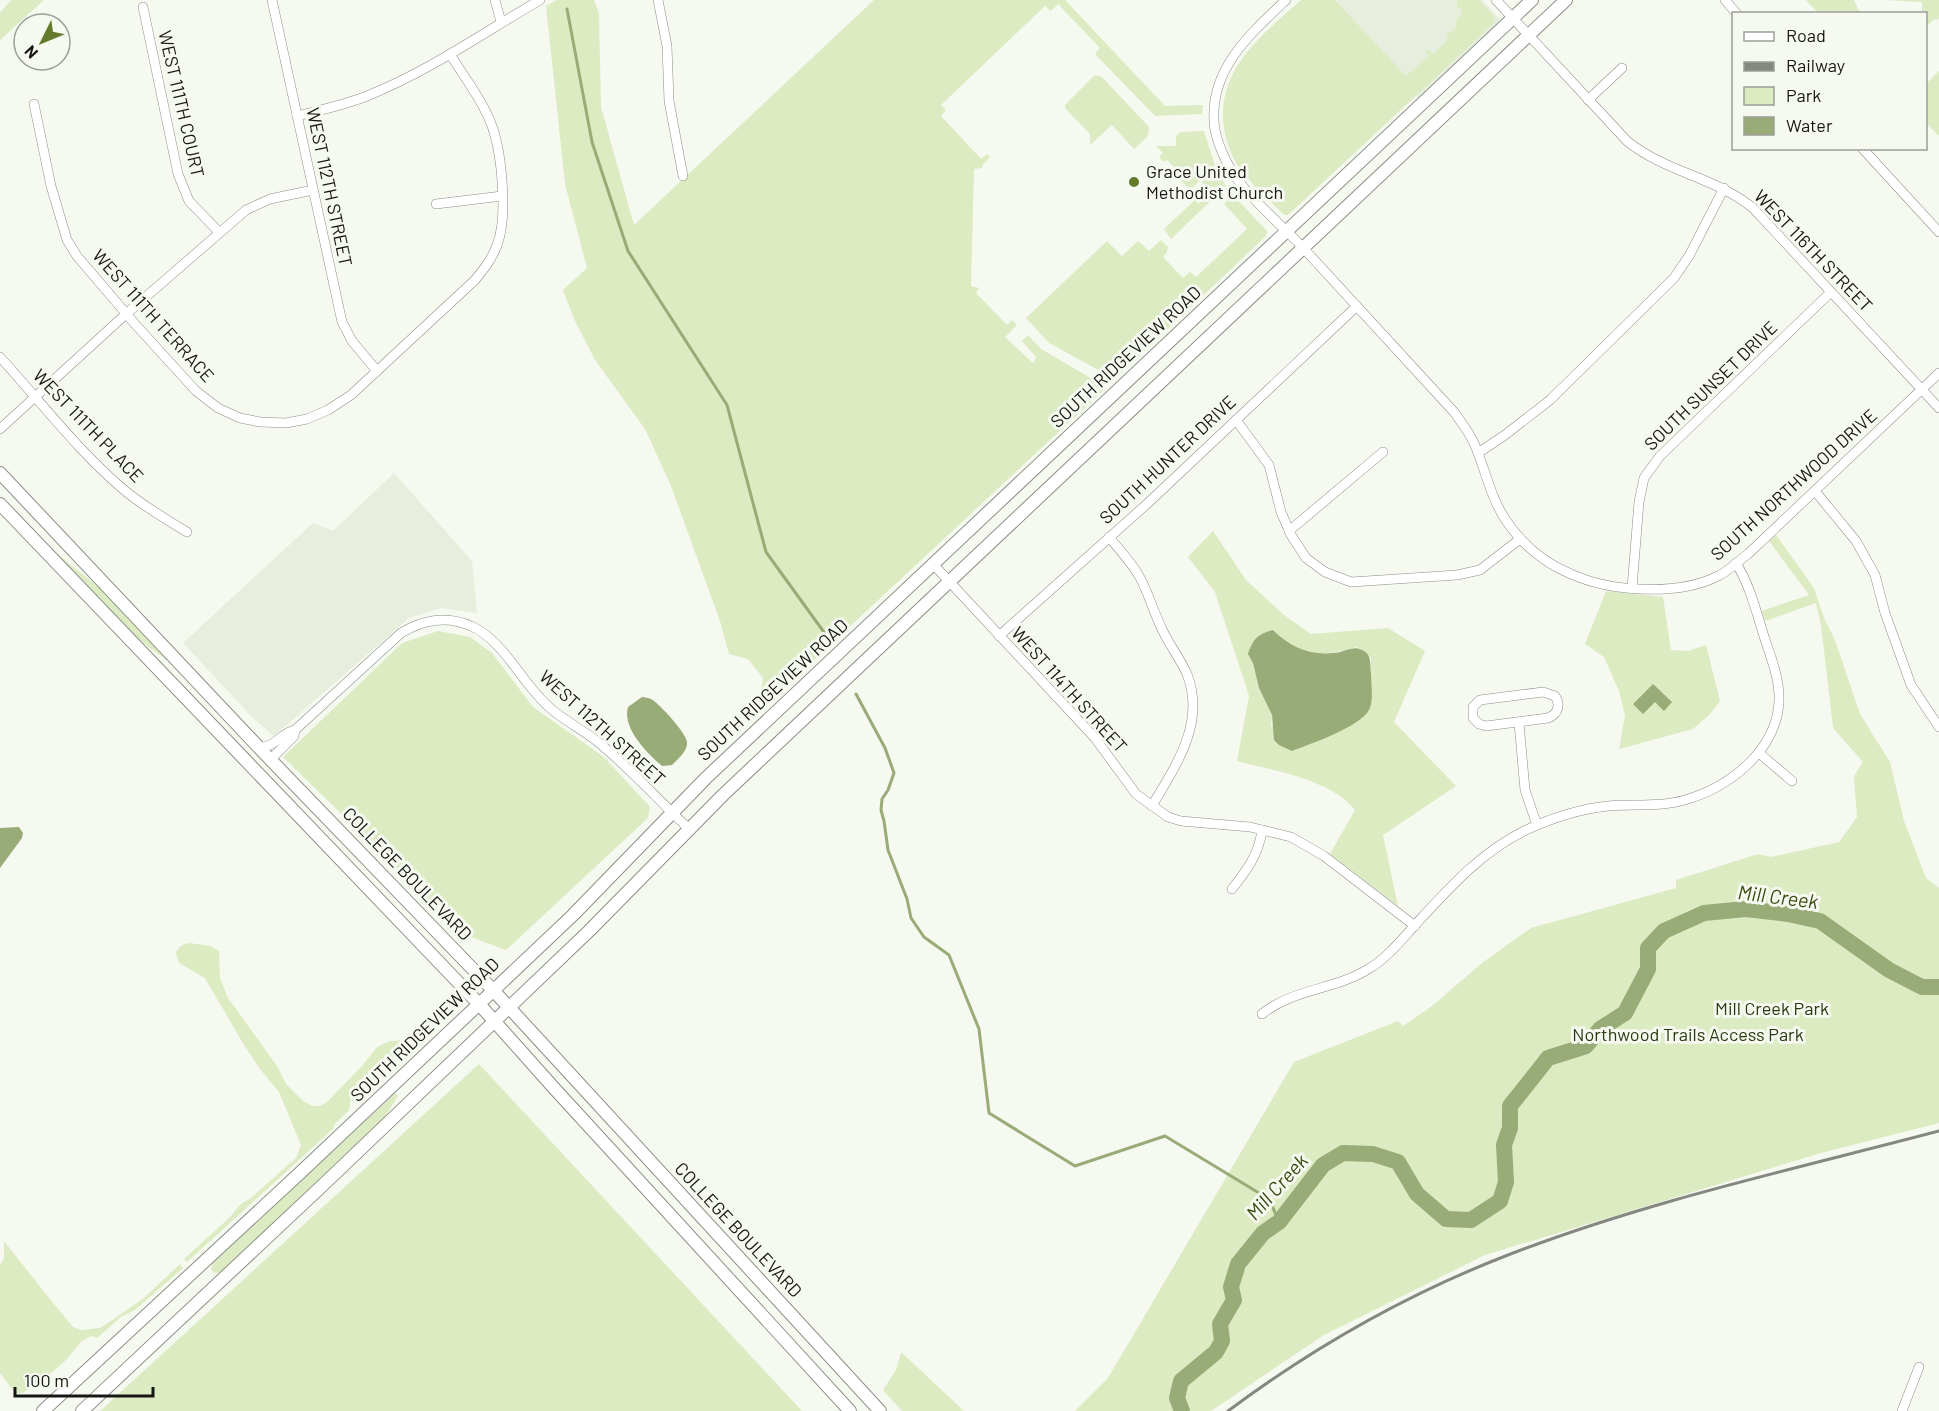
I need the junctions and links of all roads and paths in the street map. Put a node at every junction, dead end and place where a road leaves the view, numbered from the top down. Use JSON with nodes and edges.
{"nodes":[{"id":1,"x":272,"y":0,"type":"edge"},
{"id":2,"x":495,"y":0,"type":"edge"},
{"id":3,"x":540,"y":0,"type":"edge"},
{"id":4,"x":658,"y":0,"type":"edge"},
{"id":5,"x":1286,"y":0,"type":"edge"},
{"id":6,"x":1496,"y":0,"type":"edge"},
{"id":7,"x":1532,"y":0,"type":"edge"},
{"id":8,"x":1566,"y":0,"type":"edge"},
{"id":9,"x":1725,"y":0,"type":"edge"},
{"id":10,"x":142,"y":7,"type":"dead end"},
{"id":11,"x":1735,"y":12,"type":"edge"},
{"id":12,"x":1513,"y":18,"type":"junction"},
{"id":13,"x":501,"y":22,"type":"junction"},
{"id":14,"x":1529,"y":35,"type":"junction"},
{"id":15,"x":450,"y":54,"type":"junction"},
{"id":16,"x":1622,"y":68,"type":"dead end"},
{"id":17,"x":1588,"y":100,"type":"junction"},
{"id":18,"x":34,"y":104,"type":"dead end"},
{"id":19,"x":297,"y":116,"type":"junction"},
{"id":20,"x":1864,"y":150,"type":"edge"},
{"id":21,"x":683,"y":176,"type":"dead end"},
{"id":22,"x":1724,"y":188,"type":"junction"},
{"id":23,"x":313,"y":190,"type":"junction"},
{"id":24,"x":502,"y":196,"type":"junction"},
{"id":25,"x":436,"y":204,"type":"dead end"},
{"id":26,"x":1286,"y":230,"type":"junction"},
{"id":27,"x":219,"y":232,"type":"junction"},
{"id":28,"x":1939,"y":232,"type":"edge"},
{"id":29,"x":1302,"y":247,"type":"junction"},
{"id":30,"x":1831,"y":292,"type":"junction"},
{"id":31,"x":1357,"y":306,"type":"junction"},
{"id":32,"x":126,"y":314,"type":"junction"},
{"id":33,"x":0,"y":357,"type":"edge"},
{"id":34,"x":377,"y":371,"type":"junction"},
{"id":35,"x":1939,"y":373,"type":"edge"},
{"id":36,"x":1921,"y":389,"type":"junction"},
{"id":37,"x":36,"y":397,"type":"junction"},
{"id":38,"x":1939,"y":408,"type":"edge"},
{"id":39,"x":1236,"y":420,"type":"junction"},
{"id":40,"x":0,"y":429,"type":"edge"},
{"id":41,"x":1383,"y":452,"type":"dead end"},
{"id":42,"x":1478,"y":453,"type":"junction"},
{"id":43,"x":0,"y":473,"type":"edge"},
{"id":44,"x":1815,"y":491,"type":"junction"},
{"id":45,"x":0,"y":504,"type":"edge"},
{"id":46,"x":1289,"y":531,"type":"junction"},
{"id":47,"x":187,"y":532,"type":"dead end"},
{"id":48,"x":1109,"y":537,"type":"junction"},
{"id":49,"x":1520,"y":540,"type":"junction"},
{"id":50,"x":1736,"y":563,"type":"junction"},
{"id":51,"x":933,"y":564,"type":"junction"},
{"id":52,"x":948,"y":581,"type":"junction"},
{"id":53,"x":1632,"y":588,"type":"junction"},
{"id":54,"x":999,"y":636,"type":"junction"},
{"id":55,"x":1519,"y":723,"type":"junction"},
{"id":56,"x":1939,"y":727,"type":"edge"},
{"id":57,"x":295,"y":730,"type":"junction"},
{"id":58,"x":1759,"y":753,"type":"junction"},
{"id":59,"x":265,"y":754,"type":"junction"},
{"id":60,"x":253,"y":768,"type":"junction"},
{"id":61,"x":1792,"y":781,"type":"dead end"},
{"id":62,"x":1152,"y":806,"type":"junction"},
{"id":63,"x":671,"y":812,"type":"junction"},
{"id":64,"x":1537,"y":825,"type":"junction"},
{"id":65,"x":688,"y":828,"type":"junction"},
{"id":66,"x":1262,"y":830,"type":"junction"},
{"id":67,"x":1232,"y":889,"type":"dead end"},
{"id":68,"x":1415,"y":926,"type":"junction"},
{"id":69,"x":493,"y":990,"type":"junction"},
{"id":70,"x":479,"y":1004,"type":"junction"},
{"id":71,"x":508,"y":1007,"type":"junction"},
{"id":72,"x":1262,"y":1014,"type":"dead end"},
{"id":73,"x":495,"y":1020,"type":"junction"},
{"id":74,"x":1919,"y":1367,"type":"dead end"},
{"id":75,"x":43,"y":1411,"type":"edge"},
{"id":76,"x":81,"y":1411,"type":"edge"},
{"id":77,"x":850,"y":1411,"type":"edge"},
{"id":78,"x":880,"y":1411,"type":"edge"},
{"id":79,"x":1902,"y":1411,"type":"edge"}],
"edges":[{"from":1,"to":19,"type":"street","name":"WEST 112TH STREET"},
{"from":2,"to":13,"type":"street"},
{"from":3,"to":13,"type":"street"},
{"from":4,"to":21,"type":"street"},
{"from":5,"to":26,"type":"street","name":"SOUTH NORTHWOOD DRIVE"},
{"from":6,"to":12,"type":"street","name":"WEST 116TH STREET"},
{"from":7,"to":12,"type":"main road","name":"SOUTH RIDGEVIEW ROAD"},
{"from":8,"to":14,"type":"main road"},
{"from":9,"to":11,"type":"street"},
{"from":10,"to":27,"type":"street","name":"WEST 111TH COURT"},
{"from":12,"to":14,"type":"street","name":"WEST 116TH STREET"},
{"from":12,"to":26,"type":"main road","name":"SOUTH RIDGEVIEW ROAD"},
{"from":13,"to":15,"type":"street"},
{"from":14,"to":17,"type":"street","name":"WEST 116TH STREET"},
{"from":14,"to":29,"type":"main road"},
{"from":15,"to":19,"type":"street"},
{"from":15,"to":24,"type":"street","name":"WEST 111TH TERRACE"},
{"from":16,"to":17,"type":"street"},
{"from":17,"to":22,"type":"street","name":"WEST 116TH STREET"},
{"from":18,"to":32,"type":"street","name":"WEST 111TH TERRACE"},
{"from":19,"to":23,"type":"street","name":"WEST 112TH STREET"},
{"from":20,"to":28,"type":"street"},
{"from":22,"to":30,"type":"street","name":"WEST 116TH STREET"},
{"from":22,"to":42,"type":"street"},
{"from":23,"to":27,"type":"street"},
{"from":23,"to":34,"type":"street","name":"WEST 112TH STREET"},
{"from":24,"to":25,"type":"street"},
{"from":24,"to":34,"type":"street","name":"WEST 111TH TERRACE"},
{"from":26,"to":29,"type":"street","name":"SOUTH NORTHWOOD DRIVE"},
{"from":26,"to":51,"type":"main road","name":"SOUTH RIDGEVIEW ROAD"},
{"from":27,"to":32,"type":"street"},
{"from":29,"to":31,"type":"street","name":"SOUTH NORTHWOOD DRIVE"},
{"from":29,"to":52,"type":"main road"},
{"from":30,"to":36,"type":"street","name":"WEST 116TH STREET"},
{"from":30,"to":53,"type":"street","name":"SOUTH SUNSET DRIVE"},
{"from":31,"to":39,"type":"street","name":"SOUTH HUNTER DRIVE"},
{"from":31,"to":42,"type":"street","name":"SOUTH NORTHWOOD DRIVE"},
{"from":32,"to":34,"type":"street","name":"WEST 111TH TERRACE"},
{"from":32,"to":37,"type":"street"},
{"from":33,"to":37,"type":"street","name":"WEST 111TH PLACE"},
{"from":35,"to":36,"type":"street","name":"SOUTH NORTHWOOD DRIVE"},
{"from":36,"to":38,"type":"street","name":"WEST 116TH STREET"},
{"from":36,"to":44,"type":"street","name":"SOUTH NORTHWOOD DRIVE"},
{"from":37,"to":40,"type":"street"},
{"from":37,"to":47,"type":"street","name":"WEST 111TH PLACE"},
{"from":39,"to":46,"type":"street"},
{"from":39,"to":48,"type":"street","name":"SOUTH HUNTER DRIVE"},
{"from":41,"to":46,"type":"street"},
{"from":42,"to":49,"type":"street","name":"SOUTH NORTHWOOD DRIVE"},
{"from":43,"to":59,"type":"main road","name":"COLLEGE BOULEVARD"},
{"from":44,"to":50,"type":"street","name":"SOUTH NORTHWOOD DRIVE"},
{"from":44,"to":56,"type":"street"},
{"from":45,"to":60,"type":"main road","name":"COLLEGE BOULEVARD"},
{"from":46,"to":49,"type":"street"},
{"from":48,"to":54,"type":"street","name":"SOUTH HUNTER DRIVE"},
{"from":48,"to":62,"type":"street"},
{"from":49,"to":53,"type":"street","name":"SOUTH NORTHWOOD DRIVE"},
{"from":50,"to":53,"type":"street","name":"SOUTH NORTHWOOD DRIVE"},
{"from":50,"to":58,"type":"street"},
{"from":51,"to":52,"type":"street","name":"WEST 114TH STREET"},
{"from":51,"to":63,"type":"main road","name":"SOUTH RIDGEVIEW ROAD"},
{"from":52,"to":54,"type":"street","name":"WEST 114TH STREET"},
{"from":52,"to":65,"type":"main road"},
{"from":54,"to":62,"type":"street","name":"WEST 114TH STREET"},
{"from":55,"to":55,"type":"street"},
{"from":55,"to":64,"type":"street"},
{"from":57,"to":59,"type":"street"},
{"from":57,"to":59,"type":"street"},
{"from":57,"to":63,"type":"street","name":"WEST 112TH STREET"},
{"from":58,"to":61,"type":"street"},
{"from":58,"to":64,"type":"street"},
{"from":59,"to":60,"type":"street"},
{"from":59,"to":69,"type":"main road","name":"COLLEGE BOULEVARD"},
{"from":60,"to":70,"type":"main road","name":"COLLEGE BOULEVARD"},
{"from":62,"to":66,"type":"street","name":"WEST 114TH STREET"},
{"from":63,"to":65,"type":"street","name":"WEST 112TH STREET"},
{"from":63,"to":69,"type":"main road","name":"SOUTH RIDGEVIEW ROAD"},
{"from":64,"to":68,"type":"street"},
{"from":65,"to":71,"type":"main road"},
{"from":66,"to":67,"type":"street"},
{"from":66,"to":68,"type":"street","name":"WEST 114TH STREET"},
{"from":68,"to":72,"type":"street"},
{"from":69,"to":70,"type":"main road","name":"SOUTH RIDGEVIEW ROAD"},
{"from":69,"to":71,"type":"main road","name":"COLLEGE BOULEVARD"},
{"from":70,"to":73,"type":"main road","name":"COLLEGE BOULEVARD"},
{"from":70,"to":75,"type":"main road","name":"SOUTH RIDGEVIEW ROAD"},
{"from":71,"to":73,"type":"main road"},
{"from":71,"to":78,"type":"main road","name":"COLLEGE BOULEVARD"},
{"from":73,"to":76,"type":"main road"},
{"from":73,"to":77,"type":"main road","name":"COLLEGE BOULEVARD"},
{"from":74,"to":79,"type":"street"}]}
